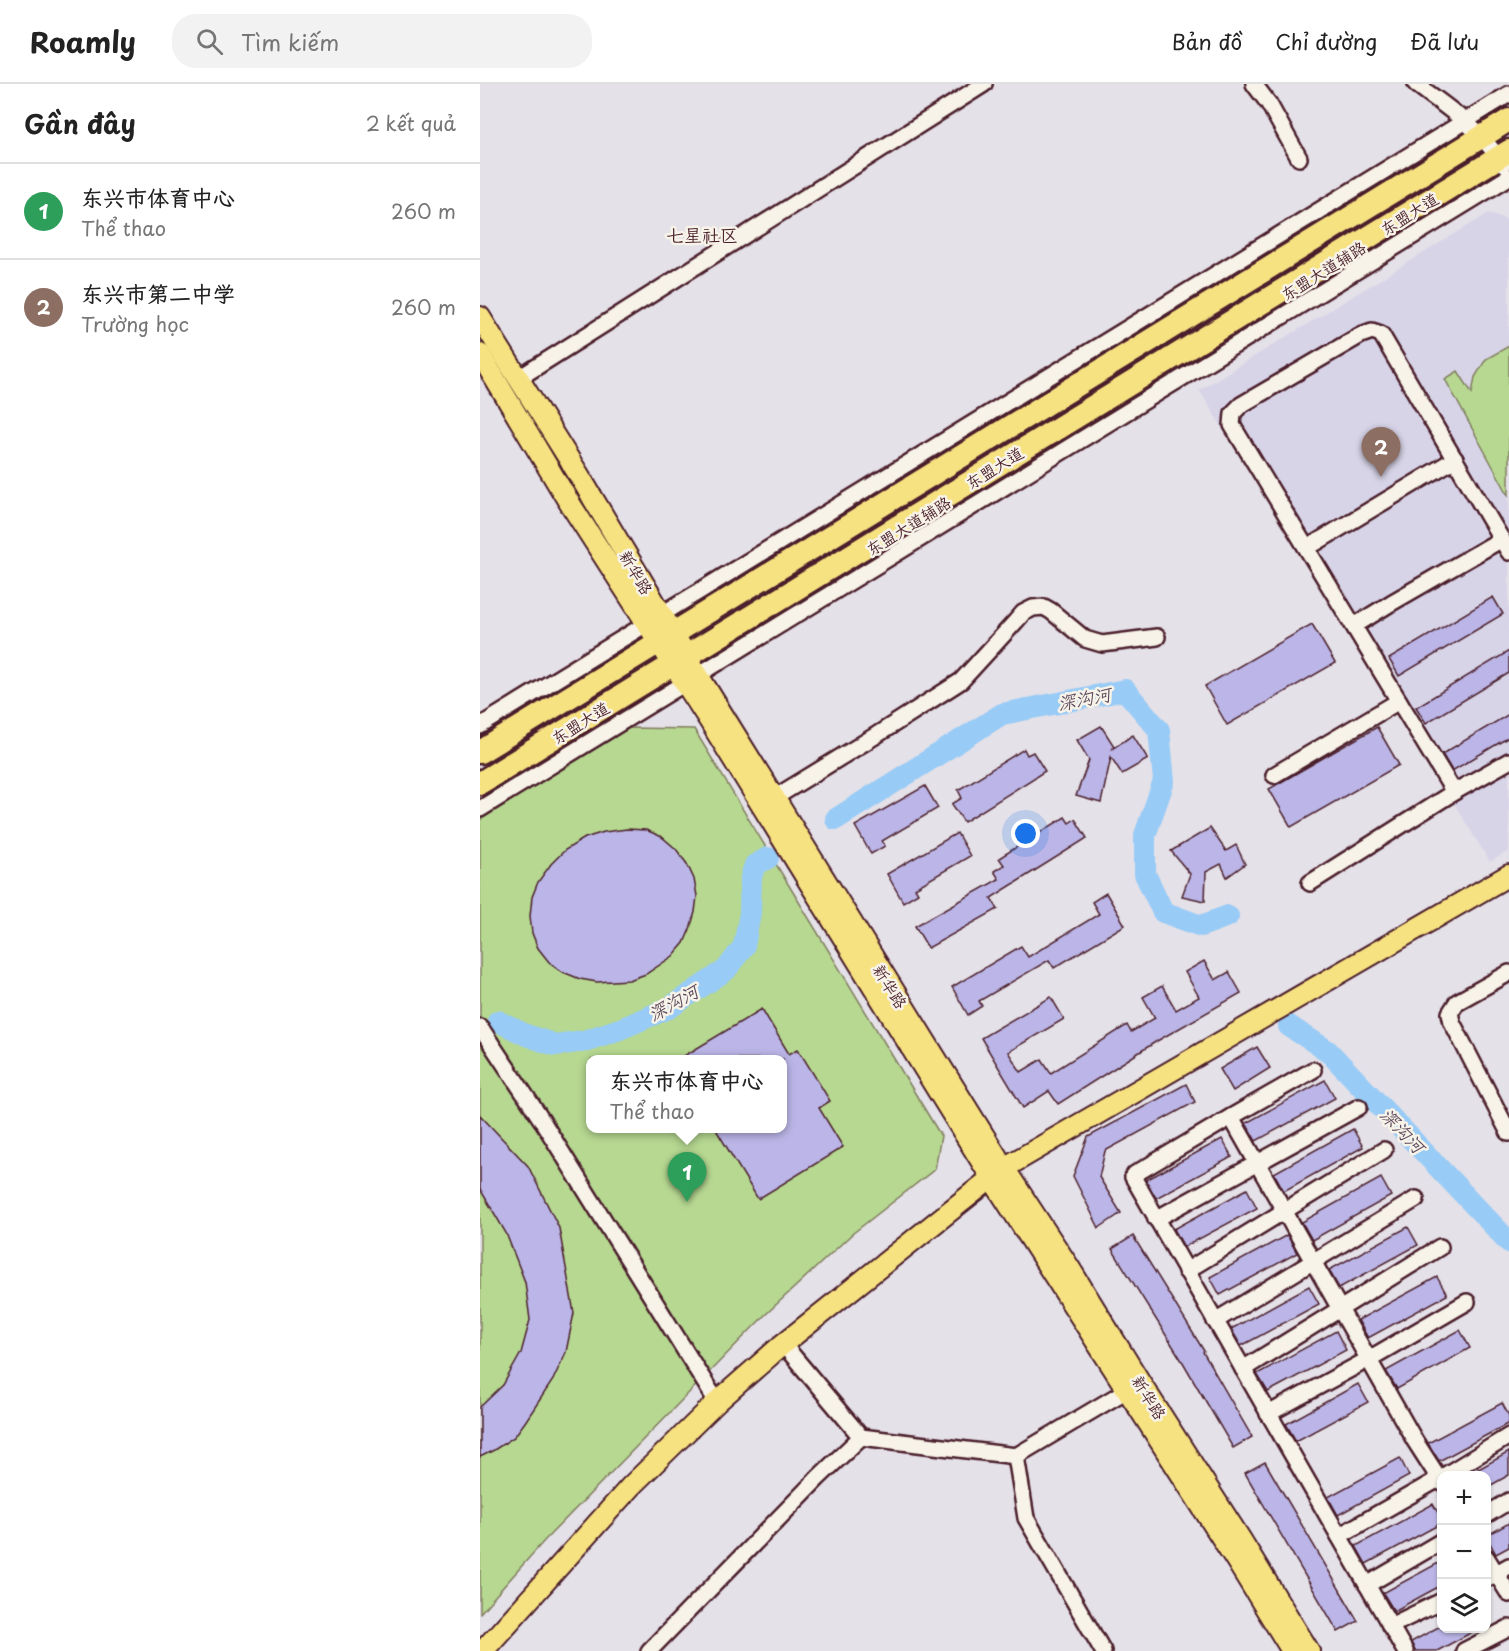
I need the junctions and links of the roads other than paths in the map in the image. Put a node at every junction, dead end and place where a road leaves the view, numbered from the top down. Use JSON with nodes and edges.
{"nodes":[{"id":1,"x":984,"y":84,"type":"edge"},
{"id":2,"x":1254,"y":84,"type":"edge"},
{"id":3,"x":1416,"y":84,"type":"edge"},
{"id":4,"x":1509,"y":94,"type":"edge"},
{"id":5,"x":1509,"y":120,"type":"edge"},
{"id":6,"x":1466,"y":121,"type":"junction"},
{"id":7,"x":1482,"y":136,"type":"junction"},
{"id":8,"x":1299,"y":158,"type":"dead end"},
{"id":9,"x":1506,"y":165,"type":"edge"},
{"id":10,"x":480,"y":317,"type":"edge"},
{"id":11,"x":480,"y":354,"type":"edge"},
{"id":12,"x":486,"y":378,"type":"edge"},
{"id":13,"x":519,"y":378,"type":"junction"},
{"id":14,"x":1455,"y":459,"type":"junction"},
{"id":15,"x":1505,"y":545,"type":"edge"},
{"id":16,"x":1307,"y":548,"type":"junction"},
{"id":17,"x":1354,"y":626,"type":"junction"},
{"id":18,"x":660,"y":628,"type":"junction"},
{"id":19,"x":1157,"y":637,"type":"dead end"},
{"id":20,"x":686,"y":670,"type":"junction"},
{"id":21,"x":1399,"y":701,"type":"junction"},
{"id":22,"x":480,"y":726,"type":"edge"},
{"id":23,"x":480,"y":752,"type":"edge"},
{"id":24,"x":1509,"y":761,"type":"edge"},
{"id":25,"x":1274,"y":775,"type":"dead end"},
{"id":26,"x":480,"y":783,"type":"edge"},
{"id":27,"x":1454,"y":792,"type":"junction"},
{"id":28,"x":774,"y":798,"type":"junction"},
{"id":29,"x":480,"y":809,"type":"edge"},
{"id":30,"x":1509,"y":875,"type":"edge"},
{"id":31,"x":1310,"y":883,"type":"dead end"},
{"id":32,"x":1509,"y":974,"type":"edge"},
{"id":33,"x":480,"y":1027,"type":"edge"},
{"id":34,"x":1313,"y":1070,"type":"dead end"},
{"id":35,"x":1359,"y":1107,"type":"dead end"},
{"id":36,"x":1231,"y":1117,"type":"junction"},
{"id":37,"x":1509,"y":1133,"type":"edge"},
{"id":38,"x":1384,"y":1150,"type":"dead end"},
{"id":39,"x":1258,"y":1163,"type":"junction"},
{"id":40,"x":997,"y":1173,"type":"junction"},
{"id":41,"x":1416,"y":1199,"type":"dead end"},
{"id":42,"x":1285,"y":1211,"type":"junction"},
{"id":43,"x":1156,"y":1219,"type":"junction"},
{"id":44,"x":1440,"y":1247,"type":"dead end"},
{"id":45,"x":1313,"y":1260,"type":"junction"},
{"id":46,"x":1186,"y":1270,"type":"junction"},
{"id":47,"x":1467,"y":1302,"type":"dead end"},
{"id":48,"x":1340,"y":1308,"type":"junction"},
{"id":49,"x":1215,"y":1321,"type":"junction"},
{"id":50,"x":783,"y":1344,"type":"junction"},
{"id":51,"x":1369,"y":1359,"type":"junction"},
{"id":52,"x":1243,"y":1369,"type":"junction"},
{"id":53,"x":1127,"y":1390,"type":"junction"},
{"id":54,"x":717,"y":1402,"type":"junction"},
{"id":55,"x":1268,"y":1414,"type":"junction"},
{"id":56,"x":1509,"y":1436,"type":"edge"},
{"id":57,"x":861,"y":1437,"type":"junction"},
{"id":58,"x":1016,"y":1456,"type":"junction"},
{"id":59,"x":1454,"y":1471,"type":"edge"},
{"id":60,"x":1437,"y":1472,"type":"edge"},
{"id":61,"x":1437,"y":1481,"type":"edge"},
{"id":62,"x":1509,"y":1501,"type":"edge"},
{"id":63,"x":1491,"y":1512,"type":"edge"},
{"id":64,"x":1339,"y":1536,"type":"junction"},
{"id":65,"x":1437,"y":1544,"type":"edge"},
{"id":66,"x":1497,"y":1573,"type":"edge"},
{"id":67,"x":1367,"y":1585,"type":"junction"},
{"id":68,"x":1509,"y":1594,"type":"edge"},
{"id":69,"x":1437,"y":1603,"type":"edge"},
{"id":70,"x":1390,"y":1626,"type":"junction"},
{"id":71,"x":1509,"y":1628,"type":"edge"},
{"id":72,"x":483,"y":1651,"type":"edge"},
{"id":73,"x":649,"y":1651,"type":"edge"},
{"id":74,"x":1102,"y":1651,"type":"edge"},
{"id":75,"x":1292,"y":1651,"type":"edge"},
{"id":76,"x":1309,"y":1651,"type":"edge"},
{"id":77,"x":1405,"y":1651,"type":"edge"},
{"id":78,"x":1464,"y":1651,"type":"edge"}],
"edges":[{"from":1,"to":13,"type":"street"},
{"from":2,"to":8,"type":"street"},
{"from":3,"to":6,"type":"street"},
{"from":4,"to":6,"type":"street"},
{"from":5,"to":7,"type":"highway","name":"东盟大道"},
{"from":6,"to":7,"type":"street"},
{"from":6,"to":18,"type":"street"},
{"from":7,"to":9,"type":"street"},
{"from":7,"to":18,"type":"highway","name":"东盟大道"},
{"from":9,"to":20,"type":"highway","name":"东盟大道"},
{"from":10,"to":13,"type":"main road","name":"新华路"},
{"from":11,"to":12,"type":"main road","name":"新华路"},
{"from":12,"to":18,"type":"main road","name":"新华路"},
{"from":13,"to":18,"type":"main road","name":"新华路"},
{"from":14,"to":15,"type":"street"},
{"from":14,"to":16,"type":"street"},
{"from":14,"to":16,"type":"street"},
{"from":15,"to":17,"type":"street"},
{"from":16,"to":17,"type":"street"},
{"from":17,"to":21,"type":"street"},
{"from":18,"to":20,"type":"main road","name":"新华路"},
{"from":18,"to":22,"type":"street"},
{"from":18,"to":23,"type":"highway","name":"东盟大道"},
{"from":19,"to":28,"type":"street"},
{"from":20,"to":26,"type":"highway","name":"东盟大道"},
{"from":20,"to":28,"type":"main road","name":"新华路"},
{"from":20,"to":29,"type":"street"},
{"from":20,"to":40,"type":"main road","name":"新华路"},
{"from":21,"to":25,"type":"street"},
{"from":21,"to":27,"type":"street"},
{"from":24,"to":27,"type":"street"},
{"from":27,"to":31,"type":"street"},
{"from":28,"to":40,"type":"main road","name":"新华路"},
{"from":30,"to":40,"type":"main road"},
{"from":32,"to":37,"type":"street"},
{"from":33,"to":54,"type":"street"},
{"from":34,"to":36,"type":"street"},
{"from":35,"to":39,"type":"street"},
{"from":36,"to":39,"type":"street"},
{"from":36,"to":43,"type":"street"},
{"from":38,"to":42,"type":"street"},
{"from":39,"to":42,"type":"street"},
{"from":39,"to":43,"type":"street"},
{"from":40,"to":50,"type":"main road"},
{"from":40,"to":53,"type":"main road","name":"新华路"},
{"from":40,"to":76,"type":"main road","name":"新华路"},
{"from":41,"to":45,"type":"street"},
{"from":42,"to":45,"type":"street"},
{"from":42,"to":46,"type":"street"},
{"from":43,"to":46,"type":"street"},
{"from":44,"to":48,"type":"street"},
{"from":45,"to":48,"type":"street"},
{"from":45,"to":49,"type":"street"},
{"from":46,"to":49,"type":"street"},
{"from":47,"to":51,"type":"street"},
{"from":48,"to":51,"type":"street"},
{"from":48,"to":52,"type":"street"},
{"from":49,"to":52,"type":"street"},
{"from":50,"to":54,"type":"main road"},
{"from":50,"to":57,"type":"street"},
{"from":51,"to":55,"type":"street"},
{"from":51,"to":60,"type":"street"},
{"from":52,"to":55,"type":"street"},
{"from":53,"to":58,"type":"street"},
{"from":53,"to":75,"type":"main road","name":"新华路"},
{"from":54,"to":72,"type":"main road"},
{"from":55,"to":64,"type":"street"},
{"from":56,"to":59,"type":"street"},
{"from":57,"to":58,"type":"street"},
{"from":57,"to":73,"type":"street"},
{"from":58,"to":74,"type":"street"},
{"from":61,"to":64,"type":"street"},
{"from":62,"to":63,"type":"street"},
{"from":64,"to":67,"type":"street"},
{"from":65,"to":67,"type":"street"},
{"from":66,"to":68,"type":"street"},
{"from":67,"to":70,"type":"street"},
{"from":69,"to":70,"type":"street"},
{"from":70,"to":77,"type":"street"},
{"from":71,"to":78,"type":"street"}]}
